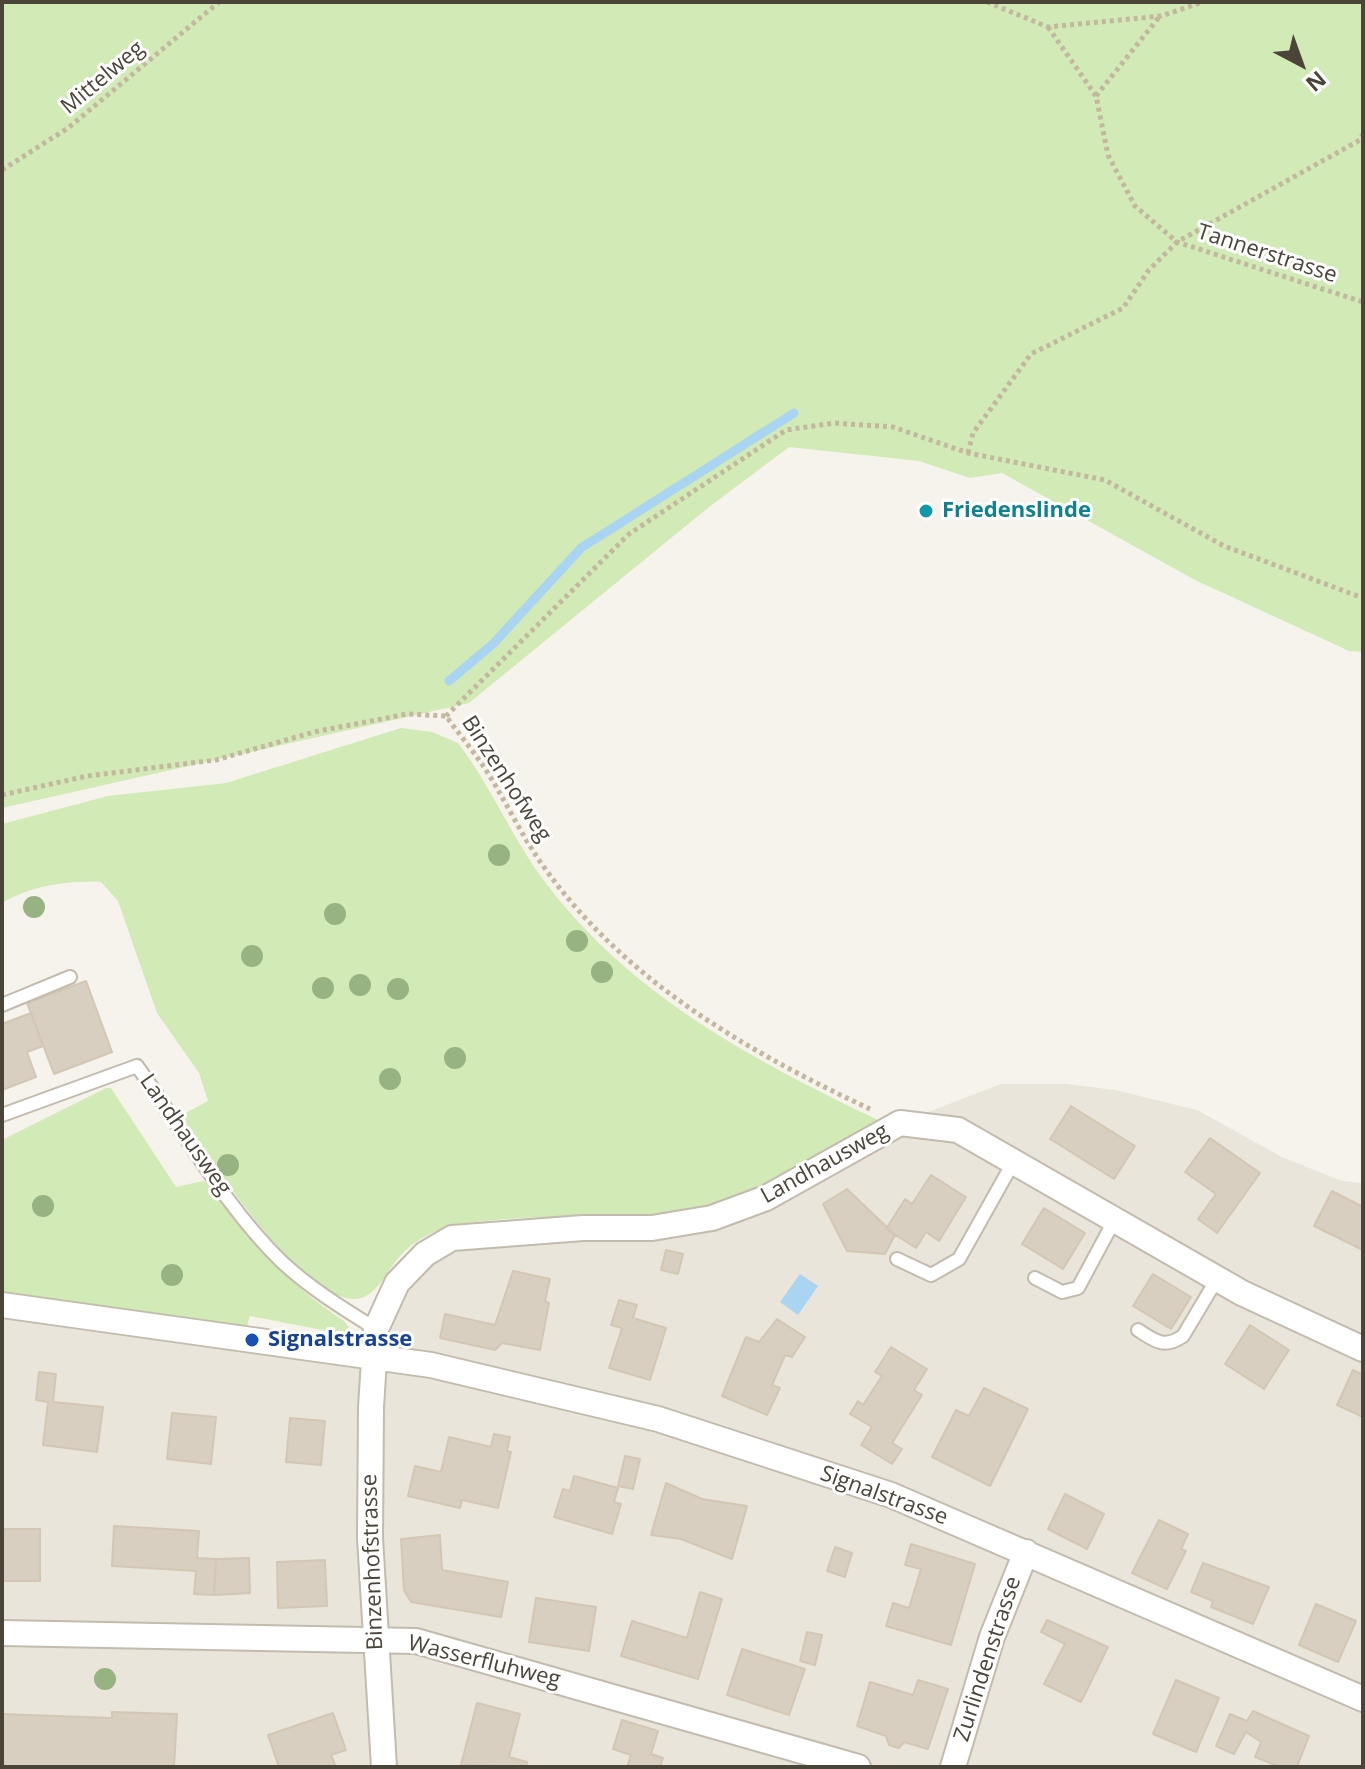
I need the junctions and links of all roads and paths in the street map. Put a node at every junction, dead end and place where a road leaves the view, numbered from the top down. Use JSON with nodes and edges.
{"nodes":[{"id":1,"x":219,"y":2,"type":"edge"},
{"id":2,"x":987,"y":2,"type":"edge"},
{"id":3,"x":1203,"y":2,"type":"edge"},
{"id":4,"x":1161,"y":16,"type":"junction"},
{"id":5,"x":1048,"y":27,"type":"junction"},
{"id":6,"x":1096,"y":96,"type":"junction"},
{"id":7,"x":1363,"y":134,"type":"edge"},
{"id":8,"x":2,"y":170,"type":"edge"},
{"id":9,"x":1177,"y":242,"type":"junction"},
{"id":10,"x":1363,"y":302,"type":"edge"},
{"id":11,"x":968,"y":453,"type":"junction"},
{"id":12,"x":1363,"y":598,"type":"edge"},
{"id":13,"x":446,"y":716,"type":"junction"},
{"id":14,"x":2,"y":795,"type":"edge"},
{"id":15,"x":70,"y":977,"type":"dead end"},
{"id":16,"x":2,"y":1005,"type":"edge"},
{"id":17,"x":2,"y":1115,"type":"edge"},
{"id":18,"x":900,"y":1123,"type":"junction"},
{"id":19,"x":1014,"y":1161,"type":"junction"},
{"id":20,"x":1115,"y":1219,"type":"junction"},
{"id":21,"x":897,"y":1259,"type":"dead end"},
{"id":22,"x":1035,"y":1278,"type":"dead end"},
{"id":23,"x":1217,"y":1279,"type":"junction"},
{"id":24,"x":2,"y":1305,"type":"edge"},
{"id":25,"x":376,"y":1329,"type":"junction"},
{"id":26,"x":1138,"y":1330,"type":"dead end"},
{"id":27,"x":1363,"y":1349,"type":"edge"},
{"id":28,"x":376,"y":1356,"type":"junction"},
{"id":29,"x":1026,"y":1552,"type":"junction"},
{"id":30,"x":2,"y":1633,"type":"edge"},
{"id":31,"x":374,"y":1639,"type":"junction"},
{"id":32,"x":1363,"y":1699,"type":"edge"},
{"id":33,"x":384,"y":1767,"type":"edge"},
{"id":34,"x":858,"y":1767,"type":"edge"},
{"id":35,"x":953,"y":1767,"type":"edge"}],
"edges":[{"from":1,"to":8,"type":"path","name":"Mittelweg"},
{"from":2,"to":5,"type":"path"},
{"from":3,"to":4,"type":"path"},
{"from":4,"to":5,"type":"path"},
{"from":4,"to":6,"type":"path"},
{"from":5,"to":6,"type":"path","name":"Tannerstrasse"},
{"from":6,"to":9,"type":"path","name":"Tannerstrasse"},
{"from":7,"to":9,"type":"path"},
{"from":9,"to":10,"type":"path","name":"Tannerstrasse"},
{"from":9,"to":11,"type":"path"},
{"from":11,"to":12,"type":"path"},
{"from":11,"to":13,"type":"path"},
{"from":13,"to":14,"type":"path","name":"Binzenhofweg"},
{"from":13,"to":18,"type":"path","name":"Binzenhofweg"},
{"from":15,"to":16,"type":"lane"},
{"from":17,"to":25,"type":"lane","name":"Landhausweg"},
{"from":18,"to":19,"type":"street","name":"Landhausweg"},
{"from":18,"to":25,"type":"street","name":"Landhausweg"},
{"from":19,"to":20,"type":"street","name":"Landhausweg"},
{"from":19,"to":21,"type":"lane"},
{"from":20,"to":22,"type":"lane"},
{"from":20,"to":23,"type":"street","name":"Landhausweg"},
{"from":23,"to":26,"type":"lane"},
{"from":23,"to":27,"type":"street","name":"Landhausweg"},
{"from":24,"to":28,"type":"street","name":"Signalstrasse"},
{"from":25,"to":28,"type":"street","name":"Landhausweg"},
{"from":28,"to":29,"type":"street","name":"Signalstrasse"},
{"from":28,"to":31,"type":"street","name":"Binzenhofstrasse"},
{"from":29,"to":32,"type":"street","name":"Signalstrasse"},
{"from":29,"to":35,"type":"street","name":"Zurlindenstrasse"},
{"from":30,"to":31,"type":"street","name":"Wasserfluhweg"},
{"from":31,"to":33,"type":"street","name":"Binzenhofstrasse"},
{"from":31,"to":34,"type":"street","name":"Wasserfluhweg"}]}
